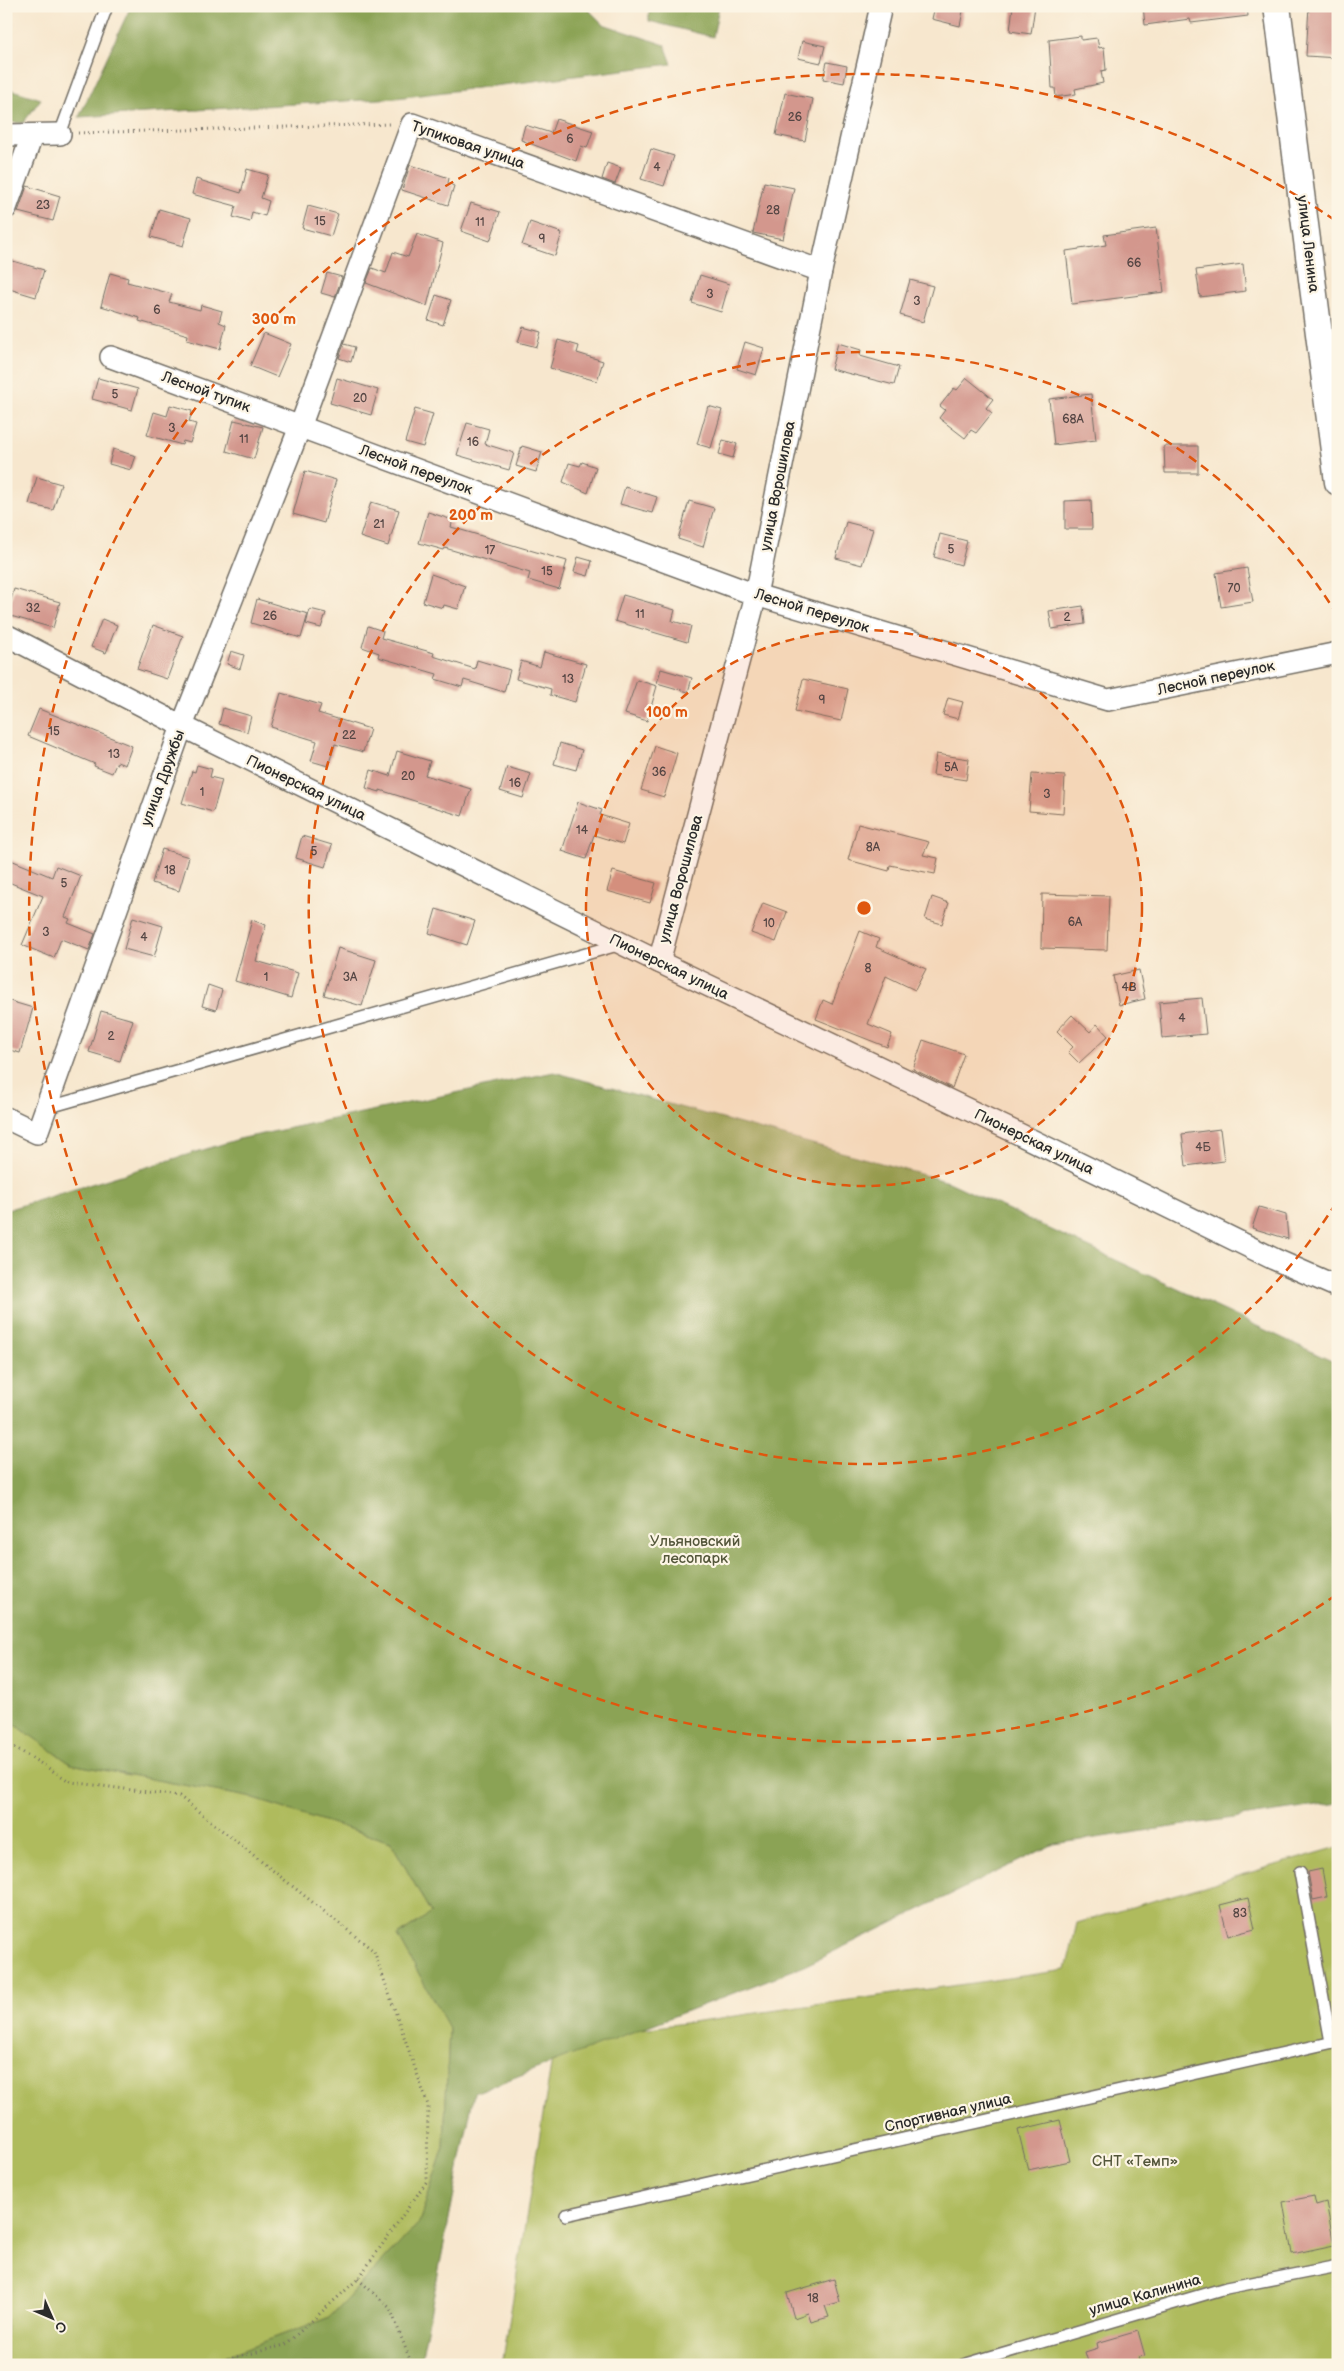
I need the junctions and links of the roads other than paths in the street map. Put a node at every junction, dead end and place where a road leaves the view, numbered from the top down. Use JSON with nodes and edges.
{"nodes":[{"id":1,"x":107,"y":6,"type":"edge"},
{"id":2,"x":880,"y":6,"type":"edge"},
{"id":3,"x":1277,"y":6,"type":"edge"},
{"id":4,"x":412,"y":124,"type":"joint"},
{"id":5,"x":60,"y":134,"type":"joint"},
{"id":6,"x":6,"y":135,"type":"edge"},
{"id":7,"x":32,"y":136,"type":"junction"},
{"id":8,"x":6,"y":208,"type":"edge"},
{"id":9,"x":821,"y":272,"type":"junction"},
{"id":10,"x":111,"y":357,"type":"dead end"},
{"id":11,"x":300,"y":427,"type":"junction"},
{"id":12,"x":1336,"y":469,"type":"edge"},
{"id":13,"x":756,"y":595,"type":"junction"},
{"id":14,"x":6,"y":635,"type":"edge"},
{"id":15,"x":1338,"y":653,"type":"edge"},
{"id":16,"x":182,"y":726,"type":"junction"},
{"id":17,"x":622,"y":944,"type":"junction"},
{"id":18,"x":660,"y":962,"type":"junction"},
{"id":19,"x":46,"y":1108,"type":"junction"},
{"id":20,"x":6,"y":1118,"type":"edge"},
{"id":21,"x":1338,"y":1287,"type":"edge"},
{"id":22,"x":1300,"y":1872,"type":"dead end"},
{"id":23,"x":1334,"y":2041,"type":"edge"},
{"id":24,"x":566,"y":2215,"type":"dead end"},
{"id":25,"x":1338,"y":2266,"type":"edge"},
{"id":26,"x":963,"y":2365,"type":"edge"}],
"edges":[{"from":1,"to":5,"type":"lane"},
{"from":2,"to":9,"type":"street","name":"улица Ворошилова"},
{"from":3,"to":12,"type":"street","name":"улица Ленина"},
{"from":4,"to":9,"type":"street","name":"Тупиковая улица"},
{"from":4,"to":11,"type":"street","name":"улица Дружбы"},
{"from":5,"to":7,"type":"street"},
{"from":6,"to":7,"type":"street"},
{"from":7,"to":8,"type":"street"},
{"from":9,"to":13,"type":"street","name":"улица Ворошилова"},
{"from":10,"to":11,"type":"street","name":"Лесной тупик"},
{"from":11,"to":13,"type":"street","name":"Лесной переулок"},
{"from":11,"to":16,"type":"street","name":"улица Дружбы"},
{"from":13,"to":15,"type":"street","name":"Лесной переулок"},
{"from":13,"to":18,"type":"street","name":"улица Ворошилова"},
{"from":14,"to":16,"type":"street","name":"Пионерская улица"},
{"from":16,"to":17,"type":"street","name":"Пионерская улица"},
{"from":16,"to":19,"type":"street","name":"улица Дружбы"},
{"from":17,"to":18,"type":"street","name":"Пионерская улица"},
{"from":17,"to":19,"type":"lane"},
{"from":18,"to":21,"type":"street","name":"Пионерская улица"},
{"from":19,"to":20,"type":"street","name":"улица Дружбы"},
{"from":22,"to":23,"type":"lane"},
{"from":23,"to":24,"type":"lane","name":"Спортивная улица"},
{"from":25,"to":26,"type":"lane","name":"улица Калинина"}]}
